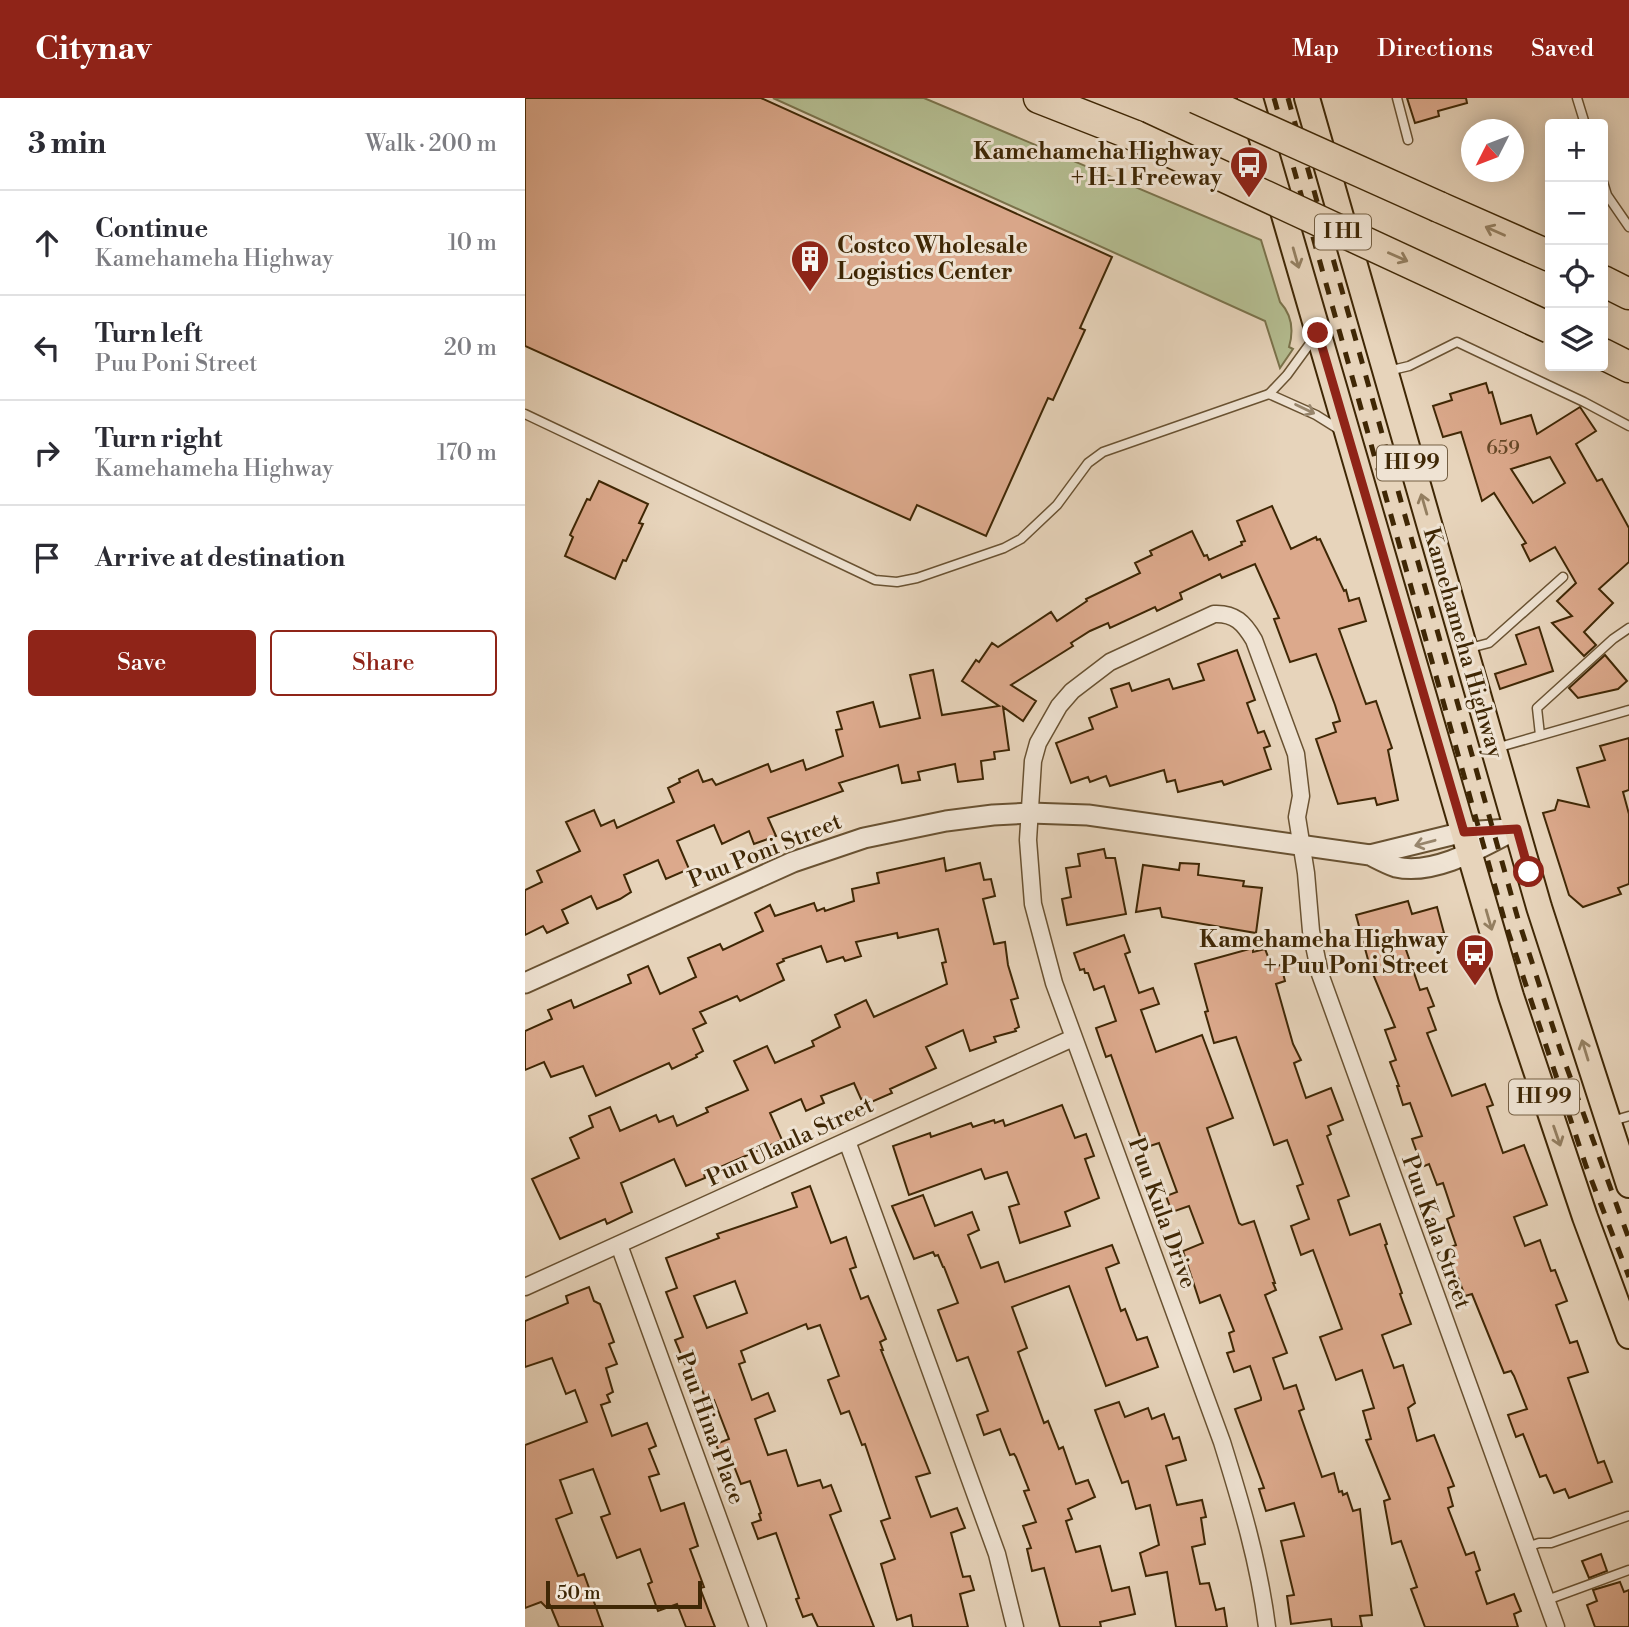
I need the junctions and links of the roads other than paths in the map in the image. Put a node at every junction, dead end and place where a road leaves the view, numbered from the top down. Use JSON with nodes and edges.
{"nodes":[{"id":1,"x":1039,"y":98,"type":"edge"},
{"id":2,"x":1051,"y":98,"type":"edge"},
{"id":3,"x":1196,"y":98,"type":"edge"},
{"id":4,"x":1248,"y":98,"type":"edge"},
{"id":5,"x":1307,"y":98,"type":"edge"},
{"id":6,"x":1397,"y":98,"type":"edge"},
{"id":7,"x":1577,"y":98,"type":"edge"},
{"id":8,"x":1583,"y":119,"type":"edge"},
{"id":9,"x":1136,"y":136,"type":"junction"},
{"id":10,"x":1408,"y":140,"type":"dead end"},
{"id":11,"x":1608,"y":196,"type":"edge"},
{"id":12,"x":1439,"y":207,"type":"junction"},
{"id":13,"x":1629,"y":227,"type":"edge"},
{"id":14,"x":1545,"y":254,"type":"edge"},
{"id":15,"x":1608,"y":284,"type":"edge"},
{"id":16,"x":1629,"y":294,"type":"edge"},
{"id":17,"x":1545,"y":326,"type":"edge"},
{"id":18,"x":1318,"y":333,"type":"junction"},
{"id":19,"x":1608,"y":356,"type":"edge"},
{"id":20,"x":1629,"y":367,"type":"edge"},
{"id":21,"x":1386,"y":372,"type":"junction"},
{"id":22,"x":1269,"y":394,"type":"junction"},
{"id":23,"x":525,"y":414,"type":"edge"},
{"id":24,"x":1629,"y":426,"type":"edge"},
{"id":25,"x":1347,"y":434,"type":"junction"},
{"id":26,"x":1563,"y":577,"type":"dead end"},
{"id":27,"x":1629,"y":628,"type":"edge"},
{"id":28,"x":1465,"y":649,"type":"junction"},
{"id":29,"x":1629,"y":710,"type":"edge"},
{"id":30,"x":1540,"y":735,"type":"junction"},
{"id":31,"x":1493,"y":748,"type":"junction"},
{"id":32,"x":1030,"y":813,"type":"junction"},
{"id":33,"x":1517,"y":829,"type":"junction"},
{"id":34,"x":1467,"y":843,"type":"junction"},
{"id":35,"x":1302,"y":845,"type":"junction"},
{"id":36,"x":525,"y":983,"type":"edge"},
{"id":37,"x":1073,"y":1038,"type":"junction"},
{"id":38,"x":1618,"y":1119,"type":"edge"},
{"id":39,"x":847,"y":1141,"type":"junction"},
{"id":40,"x":1629,"y":1185,"type":"edge"},
{"id":41,"x":619,"y":1245,"type":"junction"},
{"id":42,"x":525,"y":1287,"type":"edge"},
{"id":43,"x":1629,"y":1336,"type":"edge"},
{"id":44,"x":1628,"y":1516,"type":"edge"},
{"id":45,"x":1527,"y":1547,"type":"junction"},
{"id":46,"x":1629,"y":1570,"type":"edge"},
{"id":47,"x":1546,"y":1601,"type":"junction"},
{"id":48,"x":758,"y":1627,"type":"edge"},
{"id":49,"x":1015,"y":1627,"type":"edge"},
{"id":50,"x":1267,"y":1627,"type":"edge"},
{"id":51,"x":1556,"y":1627,"type":"edge"}],
"edges":[{"from":1,"to":9,"type":"highway"},
{"from":2,"to":9,"type":"highway","number":"I H1"},
{"from":3,"to":12,"type":"highway","bridge":true},
{"from":4,"to":12,"type":"highway","bridge":true},
{"from":4,"to":18,"type":"main road","number":"HI 99","one_way":true},
{"from":5,"to":21,"type":"main road","name":"Kamehameha Highway","number":"HI 99"},
{"from":6,"to":10,"type":"lane"},
{"from":7,"to":8,"type":"lane"},
{"from":9,"to":17,"type":"highway","number":"I H1","one_way":true,"bridge":true},
{"from":11,"to":13,"type":"lane"},
{"from":14,"to":12,"type":"highway","one_way":true},
{"from":15,"to":16,"type":"highway"},
{"from":18,"to":22,"type":"lane"},
{"from":18,"to":25,"type":"main road","number":"HI 99"},
{"from":19,"to":20,"type":"highway"},
{"from":21,"to":24,"type":"lane"},
{"from":28,"to":21,"type":"main road","name":"Kamehameha Highway","number":"HI 99","one_way":true},
{"from":22,"to":23,"type":"lane"},
{"from":22,"to":25,"type":"lane","one_way":true},
{"from":25,"to":34,"type":"main road","number":"HI 99"},
{"from":26,"to":28,"type":"lane"},
{"from":27,"to":30,"type":"lane"},
{"from":28,"to":31,"type":"main road","name":"Kamehameha Highway","number":"HI 99"},
{"from":29,"to":30,"type":"lane"},
{"from":30,"to":31,"type":"lane"},
{"from":31,"to":33,"type":"main road","name":"Kamehameha Highway","number":"HI 99"},
{"from":32,"to":35,"type":"street","name":"Puu Poni Street"},
{"from":32,"to":35,"type":"street","name":"Puu Kala Street"},
{"from":32,"to":36,"type":"street","name":"Puu Poni Street"},
{"from":32,"to":37,"type":"street","name":"Puu Kula Drive"},
{"from":33,"to":34,"type":"street","name":"Puu Poni Street"},
{"from":38,"to":33,"type":"main road","name":"Kamehameha Highway","number":"HI 99","one_way":true},
{"from":34,"to":35,"type":"street","name":"Puu Poni Street"},
{"from":34,"to":43,"type":"main road","number":"HI 99","one_way":true},
{"from":35,"to":45,"type":"street","name":"Puu Kala Street"},
{"from":37,"to":39,"type":"street","name":"Puu Ulaula Street"},
{"from":37,"to":50,"type":"street","name":"Puu Kula Drive"},
{"from":38,"to":40,"type":"main road","name":"Kamehameha Highway","number":"HI 99"},
{"from":39,"to":41,"type":"street","name":"Puu Ulaula Street"},
{"from":39,"to":49,"type":"street"},
{"from":41,"to":42,"type":"street","name":"Puu Ulaula Street"},
{"from":41,"to":48,"type":"street","name":"Puu Hina Place"},
{"from":44,"to":45,"type":"lane"},
{"from":45,"to":47,"type":"street","name":"Puu Kala Street"},
{"from":46,"to":47,"type":"lane"},
{"from":47,"to":51,"type":"street","name":"Puu Kala Street"}]}
